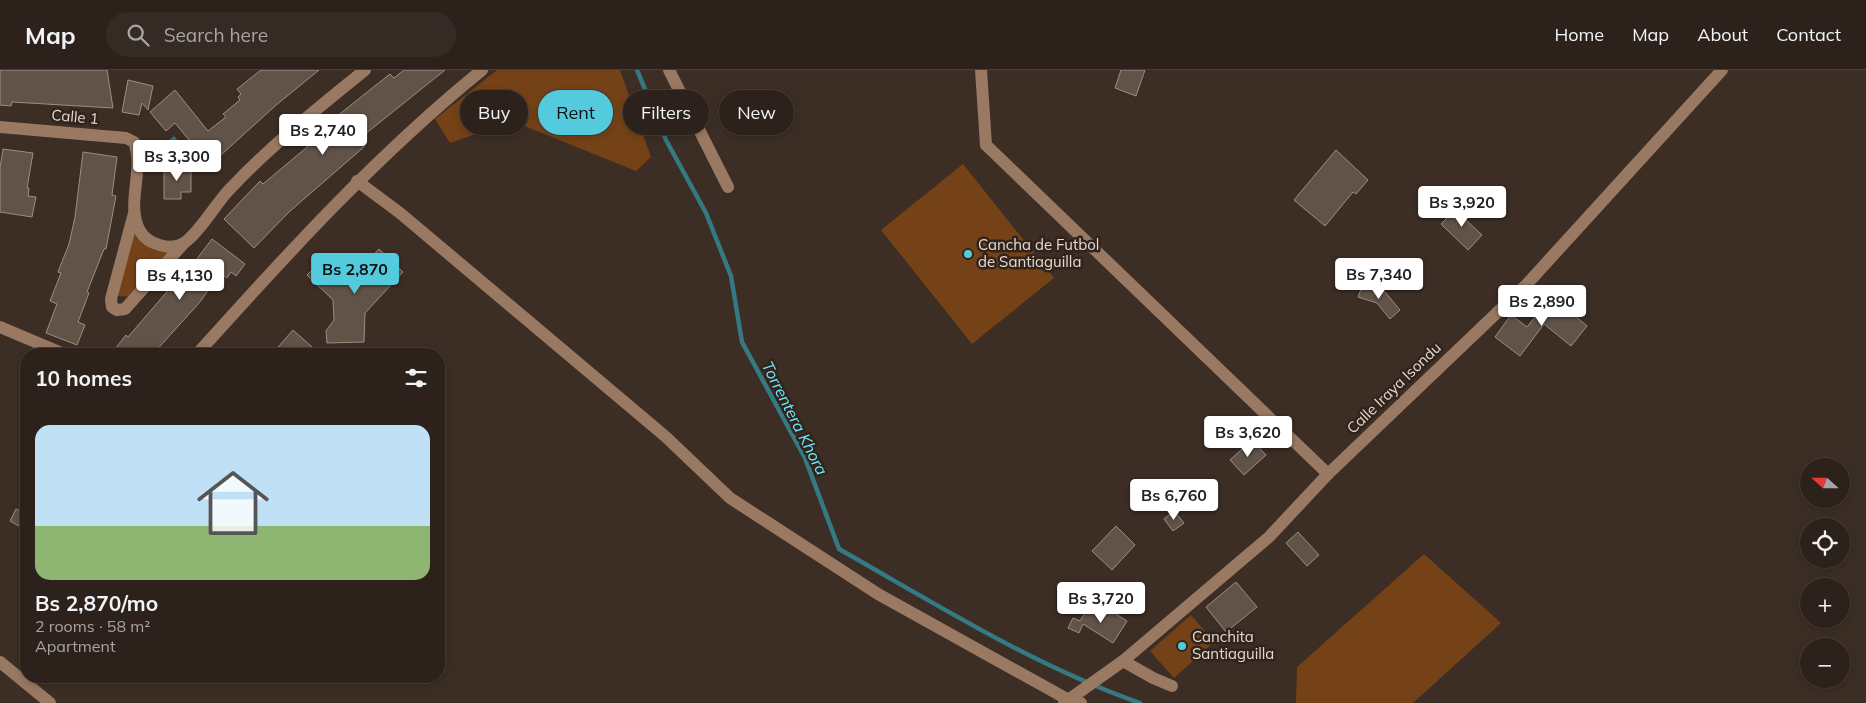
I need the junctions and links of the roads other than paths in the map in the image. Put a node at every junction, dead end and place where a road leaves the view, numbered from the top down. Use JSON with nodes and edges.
{"nodes":[{"id":1,"x":365,"y":70,"type":"edge"},
{"id":2,"x":482,"y":70,"type":"edge"},
{"id":3,"x":669,"y":70,"type":"edge"},
{"id":4,"x":981,"y":70,"type":"edge"},
{"id":5,"x":1722,"y":70,"type":"edge"},
{"id":6,"x":0,"y":127,"type":"edge"},
{"id":7,"x":357,"y":181,"type":"junction"},
{"id":8,"x":728,"y":187,"type":"dead end"},
{"id":9,"x":134,"y":213,"type":"junction"},
{"id":10,"x":184,"y":243,"type":"junction"},
{"id":11,"x":0,"y":327,"type":"edge"},
{"id":12,"x":50,"y":348,"type":"edge"},
{"id":13,"x":202,"y":348,"type":"edge"},
{"id":14,"x":1328,"y":474,"type":"junction"},
{"id":15,"x":1123,"y":661,"type":"junction"},
{"id":16,"x":0,"y":662,"type":"edge"},
{"id":17,"x":20,"y":678,"type":"edge"},
{"id":18,"x":26,"y":683,"type":"edge"},
{"id":19,"x":1172,"y":686,"type":"dead end"},
{"id":20,"x":1081,"y":696,"type":"edge"},
{"id":21,"x":1066,"y":701,"type":"edge"},
{"id":22,"x":50,"y":703,"type":"edge"}],
"edges":[{"from":1,"to":10,"type":"street","name":"Calle 1"},
{"from":2,"to":7,"type":"street"},
{"from":3,"to":8,"type":"street"},
{"from":4,"to":14,"type":"street"},
{"from":5,"to":14,"type":"street","name":"Calle Iraya Isondu"},
{"from":6,"to":9,"type":"street","name":"Calle 1"},
{"from":7,"to":13,"type":"street"},
{"from":7,"to":21,"type":"street"},
{"from":9,"to":10,"type":"street","name":"Calle 1"},
{"from":9,"to":10,"type":"street","name":"Calle 1"},
{"from":11,"to":12,"type":"street"},
{"from":14,"to":15,"type":"street","name":"Calle Iraya Isondu"},
{"from":15,"to":19,"type":"street"},
{"from":15,"to":20,"type":"street","name":"Calle Iraya Isondu"},
{"from":16,"to":17,"type":"street"},
{"from":18,"to":22,"type":"street"},
{"from":20,"to":21,"type":"street","name":"Calle Iraya Isondu"}]}
